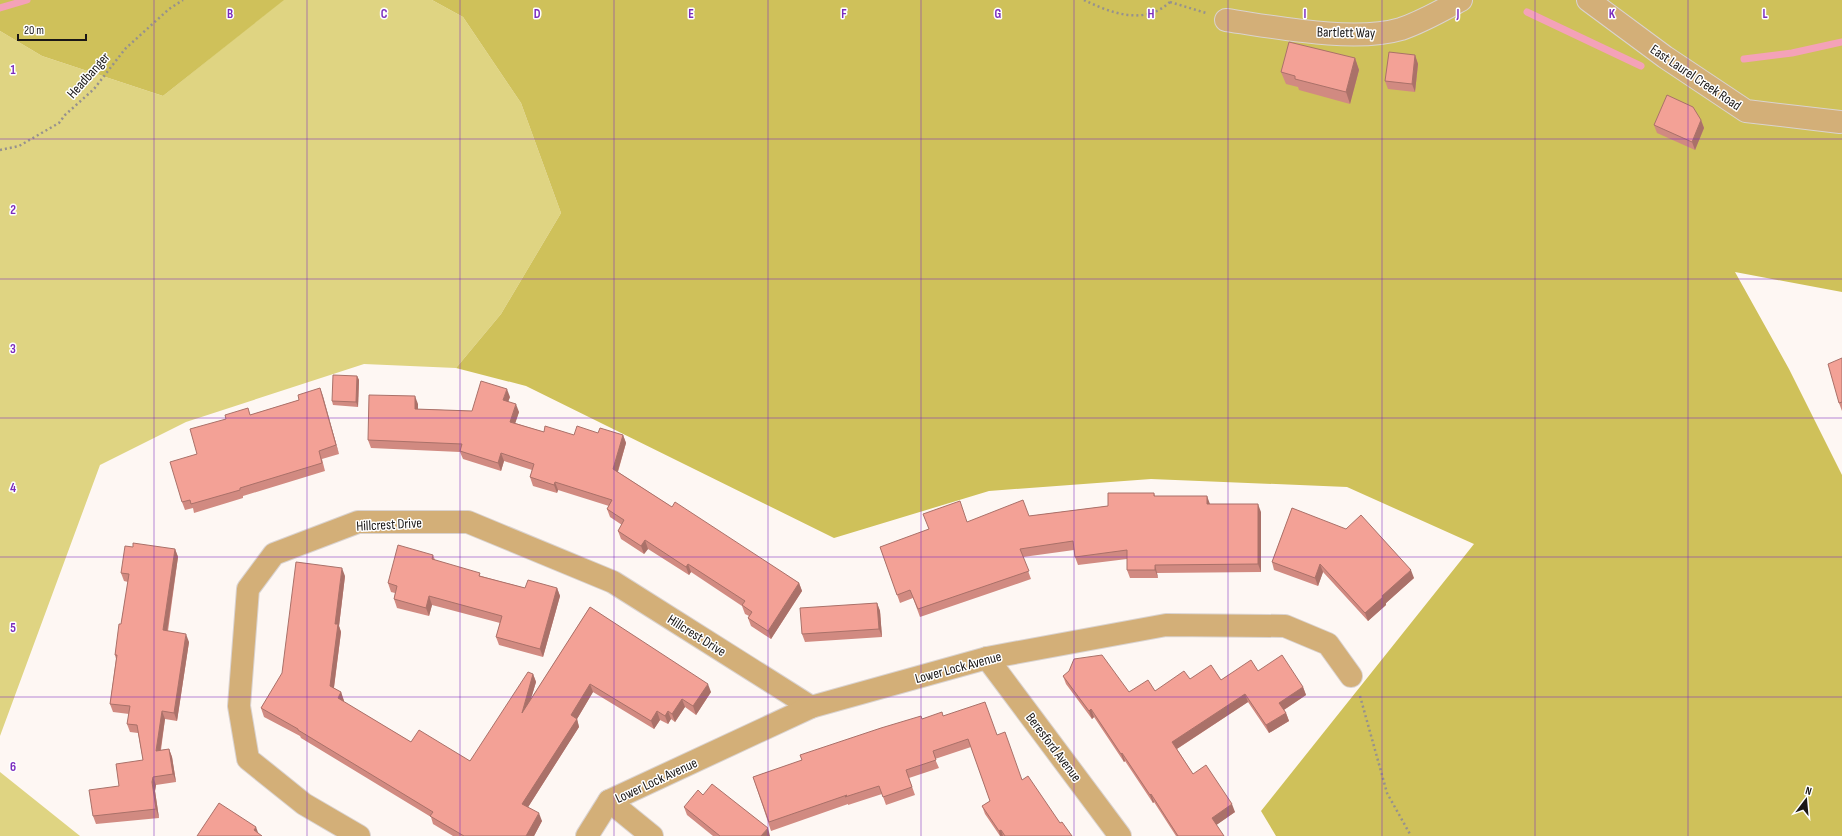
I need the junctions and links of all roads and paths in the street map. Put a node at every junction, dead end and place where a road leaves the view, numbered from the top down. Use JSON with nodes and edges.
{"nodes":[{"id":1,"x":184,"y":0,"type":"edge"},
{"id":2,"x":1084,"y":0,"type":"edge"},
{"id":3,"x":1461,"y":0,"type":"edge"},
{"id":4,"x":1588,"y":0,"type":"edge"},
{"id":5,"x":1169,"y":1,"type":"edge"},
{"id":6,"x":1226,"y":20,"type":"joint"},
{"id":7,"x":1841,"y":125,"type":"edge"},
{"id":8,"x":0,"y":150,"type":"edge"},
{"id":9,"x":987,"y":658,"type":"junction"},
{"id":10,"x":1351,"y":676,"type":"joint"},
{"id":11,"x":811,"y":707,"type":"junction"},
{"id":12,"x":609,"y":801,"type":"junction"},
{"id":13,"x":359,"y":836,"type":"edge"},
{"id":14,"x":587,"y":836,"type":"edge"},
{"id":15,"x":652,"y":836,"type":"edge"},
{"id":16,"x":1120,"y":836,"type":"edge"},
{"id":17,"x":1411,"y":836,"type":"edge"}],
"edges":[{"from":1,"to":8,"type":"path","name":"Headbanger"},
{"from":2,"to":5,"type":"path"},
{"from":3,"to":6,"type":"street","name":"Bartlett Way"},
{"from":4,"to":7,"type":"street","name":"East Laurel Creek Road"},
{"from":5,"to":6,"type":"path"},
{"from":9,"to":10,"type":"street","name":"Lower Lock Avenue"},
{"from":9,"to":11,"type":"street","name":"Lower Lock Avenue"},
{"from":9,"to":16,"type":"street","name":"Beresford Avenue"},
{"from":10,"to":17,"type":"path"},
{"from":11,"to":12,"type":"street","name":"Lower Lock Avenue"},
{"from":11,"to":13,"type":"street","name":"Hillcrest Drive"},
{"from":12,"to":14,"type":"street","name":"Lower Lock Avenue"},
{"from":12,"to":15,"type":"street"}]}
